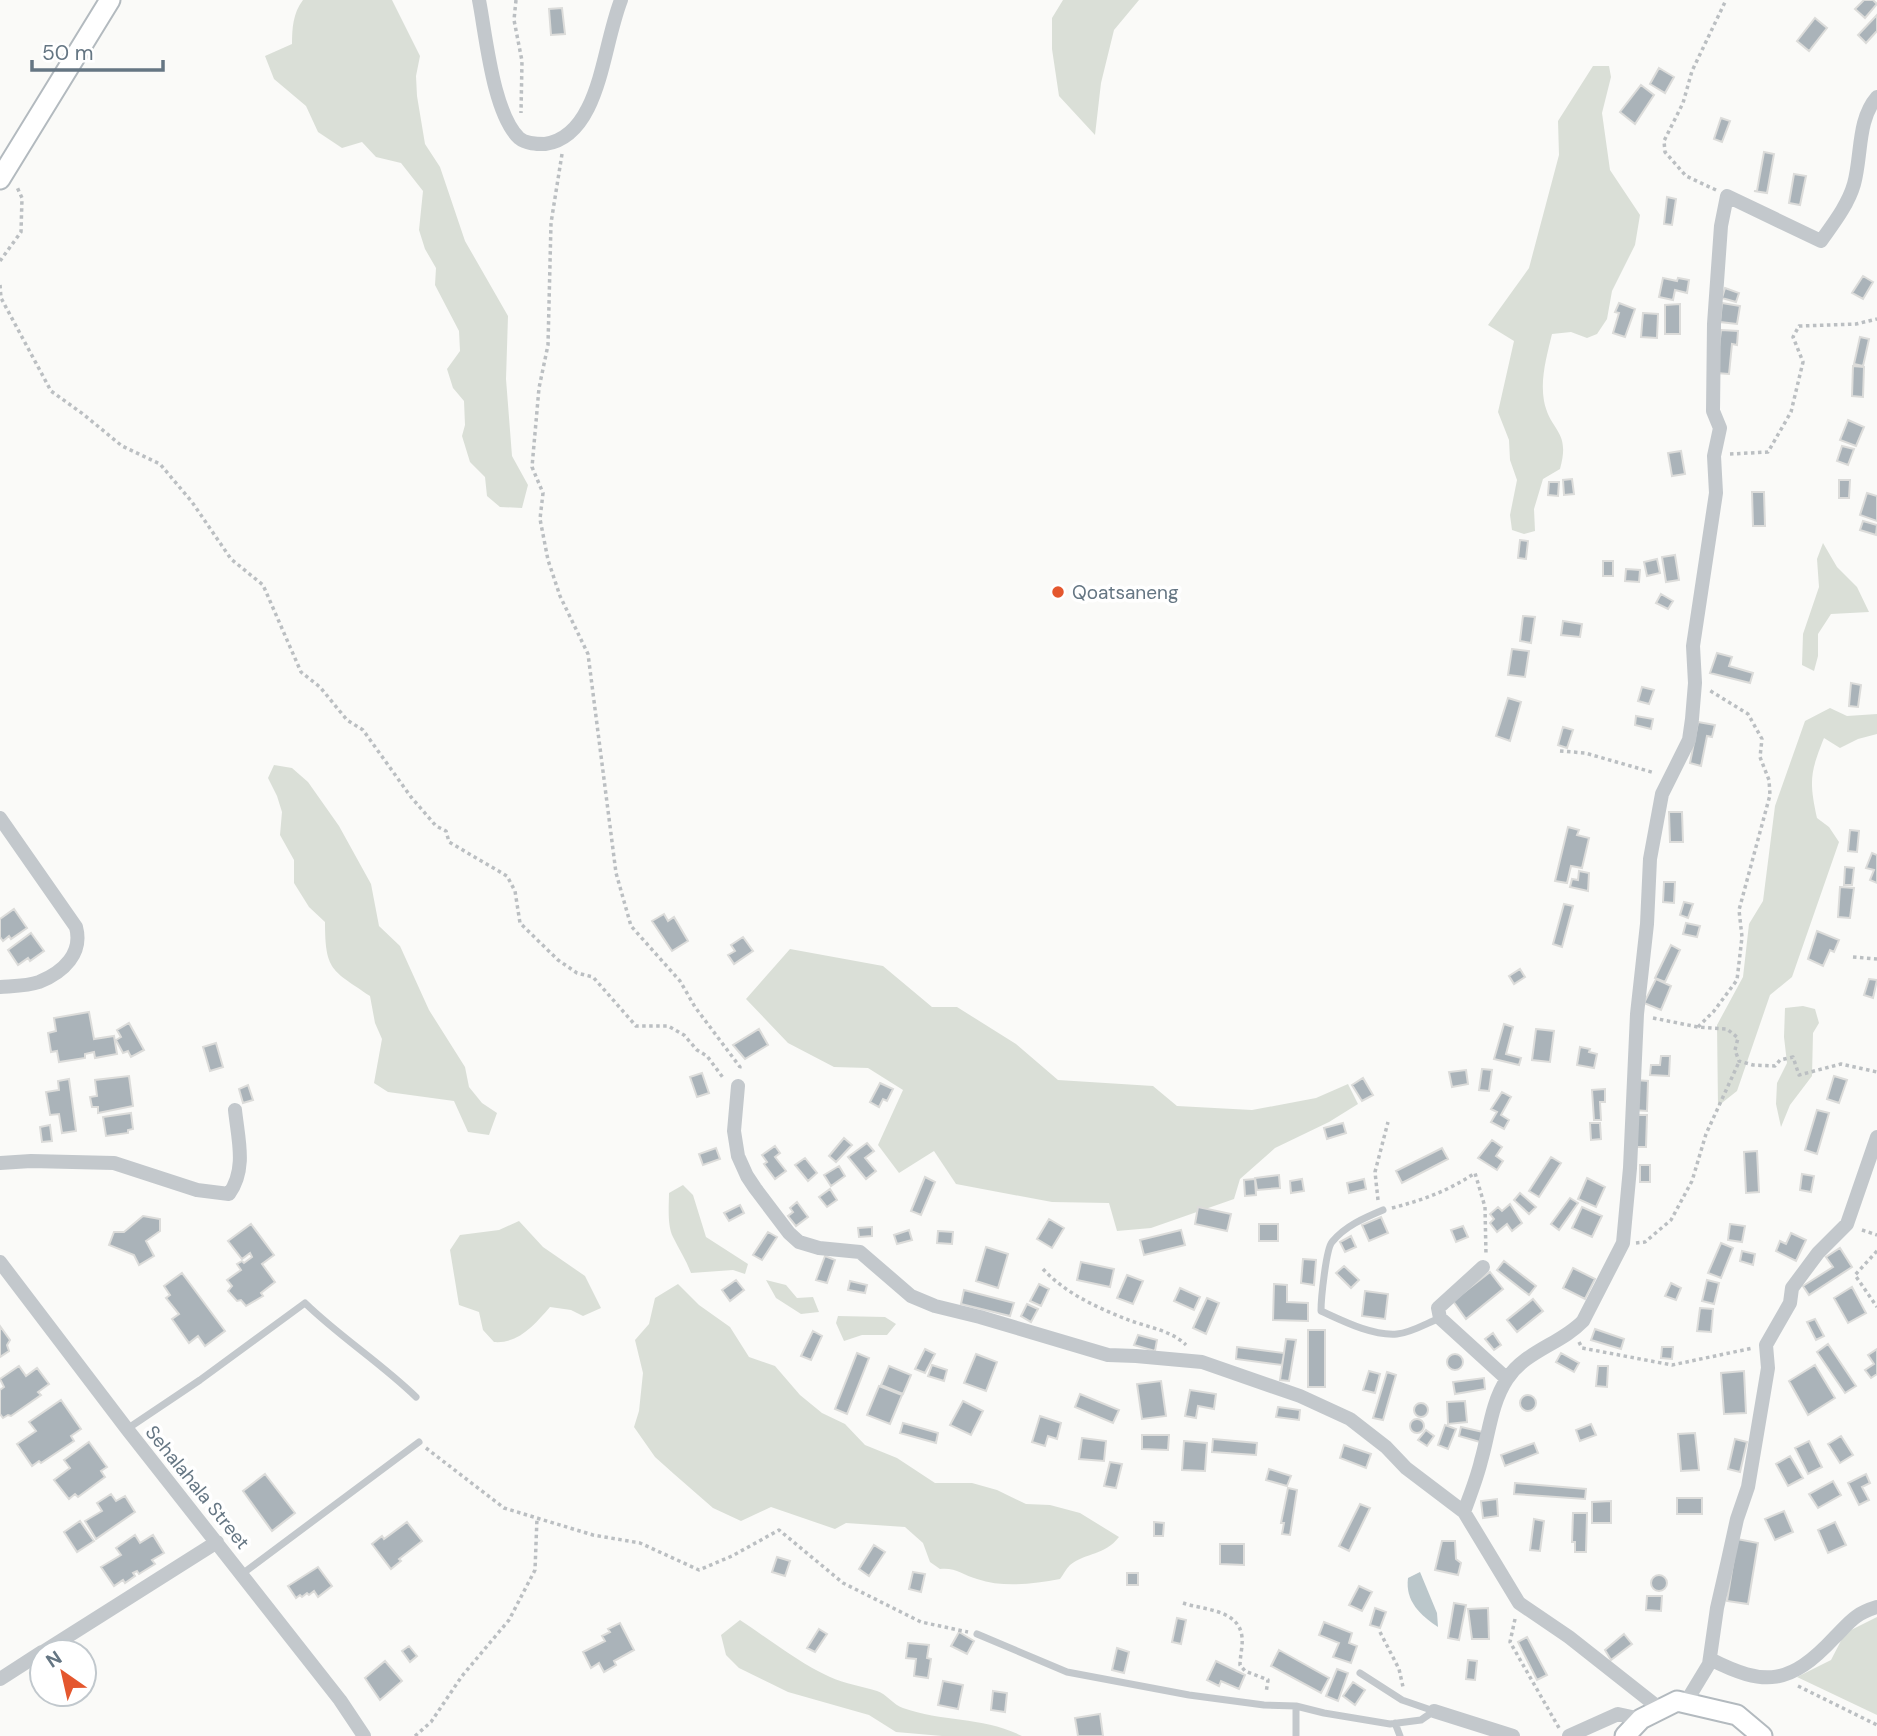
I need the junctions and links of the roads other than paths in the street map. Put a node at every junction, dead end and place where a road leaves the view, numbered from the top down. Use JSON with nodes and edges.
{"nodes":[{"id":1,"x":110,"y":0,"type":"edge"},
{"id":2,"x":479,"y":0,"type":"edge"},
{"id":3,"x":621,"y":0,"type":"edge"},
{"id":4,"x":1877,"y":97,"type":"edge"},
{"id":5,"x":4,"y":174,"type":"edge"},
{"id":6,"x":0,"y":818,"type":"edge"},
{"id":7,"x":0,"y":987,"type":"edge"},
{"id":8,"x":738,"y":1086,"type":"road end"},
{"id":9,"x":235,"y":1110,"type":"dead end"},
{"id":10,"x":1877,"y":1137,"type":"edge"},
{"id":11,"x":0,"y":1163,"type":"edge"},
{"id":12,"x":1383,"y":1210,"type":"road end"},
{"id":13,"x":0,"y":1262,"type":"edge"},
{"id":14,"x":1483,"y":1267,"type":"road end"},
{"id":15,"x":1440,"y":1318,"type":"junction"},
{"id":16,"x":1507,"y":1378,"type":"junction"},
{"id":17,"x":416,"y":1397,"type":"dead end"},
{"id":18,"x":127,"y":1429,"type":"junction"},
{"id":19,"x":419,"y":1442,"type":"road end"},
{"id":20,"x":1464,"y":1512,"type":"junction"},
{"id":21,"x":217,"y":1542,"type":"junction"},
{"id":22,"x":242,"y":1574,"type":"junction"},
{"id":23,"x":1877,"y":1607,"type":"edge"},
{"id":24,"x":977,"y":1634,"type":"road end"},
{"id":25,"x":64,"y":1638,"type":"edge"},
{"id":26,"x":1710,"y":1659,"type":"junction"},
{"id":27,"x":28,"y":1661,"type":"edge"},
{"id":28,"x":1360,"y":1673,"type":"dead end"},
{"id":29,"x":0,"y":1679,"type":"edge"},
{"id":30,"x":1686,"y":1702,"type":"junction"},
{"id":31,"x":1296,"y":1706,"type":"junction"},
{"id":32,"x":1659,"y":1708,"type":"junction"},
{"id":33,"x":1434,"y":1712,"type":"junction"},
{"id":34,"x":1641,"y":1719,"type":"junction"},
{"id":35,"x":1395,"y":1723,"type":"junction"},
{"id":36,"x":364,"y":1736,"type":"edge"},
{"id":37,"x":1296,"y":1736,"type":"edge"},
{"id":38,"x":1400,"y":1736,"type":"edge"},
{"id":39,"x":1513,"y":1736,"type":"edge"},
{"id":40,"x":1569,"y":1736,"type":"edge"},
{"id":41,"x":1625,"y":1736,"type":"edge"},
{"id":42,"x":1762,"y":1736,"type":"edge"}],
"edges":[{"from":1,"to":5,"type":"main road"},
{"from":2,"to":3,"type":"street"},
{"from":4,"to":16,"type":"street"},
{"from":6,"to":7,"type":"street"},
{"from":8,"to":20,"type":"street"},
{"from":9,"to":11,"type":"street"},
{"from":10,"to":26,"type":"street"},
{"from":12,"to":15,"type":"lane"},
{"from":13,"to":18,"type":"street","name":"Sehalahala Street"},
{"from":14,"to":15,"type":"street"},
{"from":15,"to":16,"type":"street"},
{"from":16,"to":20,"type":"street"},
{"from":17,"to":18,"type":"lane"},
{"from":18,"to":21,"type":"street","name":"Sehalahala Street"},
{"from":19,"to":22,"type":"lane"},
{"from":20,"to":32,"type":"street"},
{"from":21,"to":22,"type":"street","name":"Sehalahala Street"},
{"from":21,"to":25,"type":"street"},
{"from":22,"to":36,"type":"street","name":"Sehalahala Street"},
{"from":23,"to":26,"type":"street"},
{"from":24,"to":31,"type":"lane"},
{"from":26,"to":30,"type":"street"},
{"from":27,"to":29,"type":"street"},
{"from":28,"to":33,"type":"lane"},
{"from":30,"to":32,"type":"main road"},
{"from":30,"to":42,"type":"main road"},
{"from":31,"to":35,"type":"lane"},
{"from":31,"to":37,"type":"lane"},
{"from":32,"to":34,"type":"main road"},
{"from":33,"to":35,"type":"lane"},
{"from":33,"to":39,"type":"street"},
{"from":34,"to":40,"type":"street"},
{"from":34,"to":41,"type":"main road"},
{"from":35,"to":38,"type":"lane"}]}
